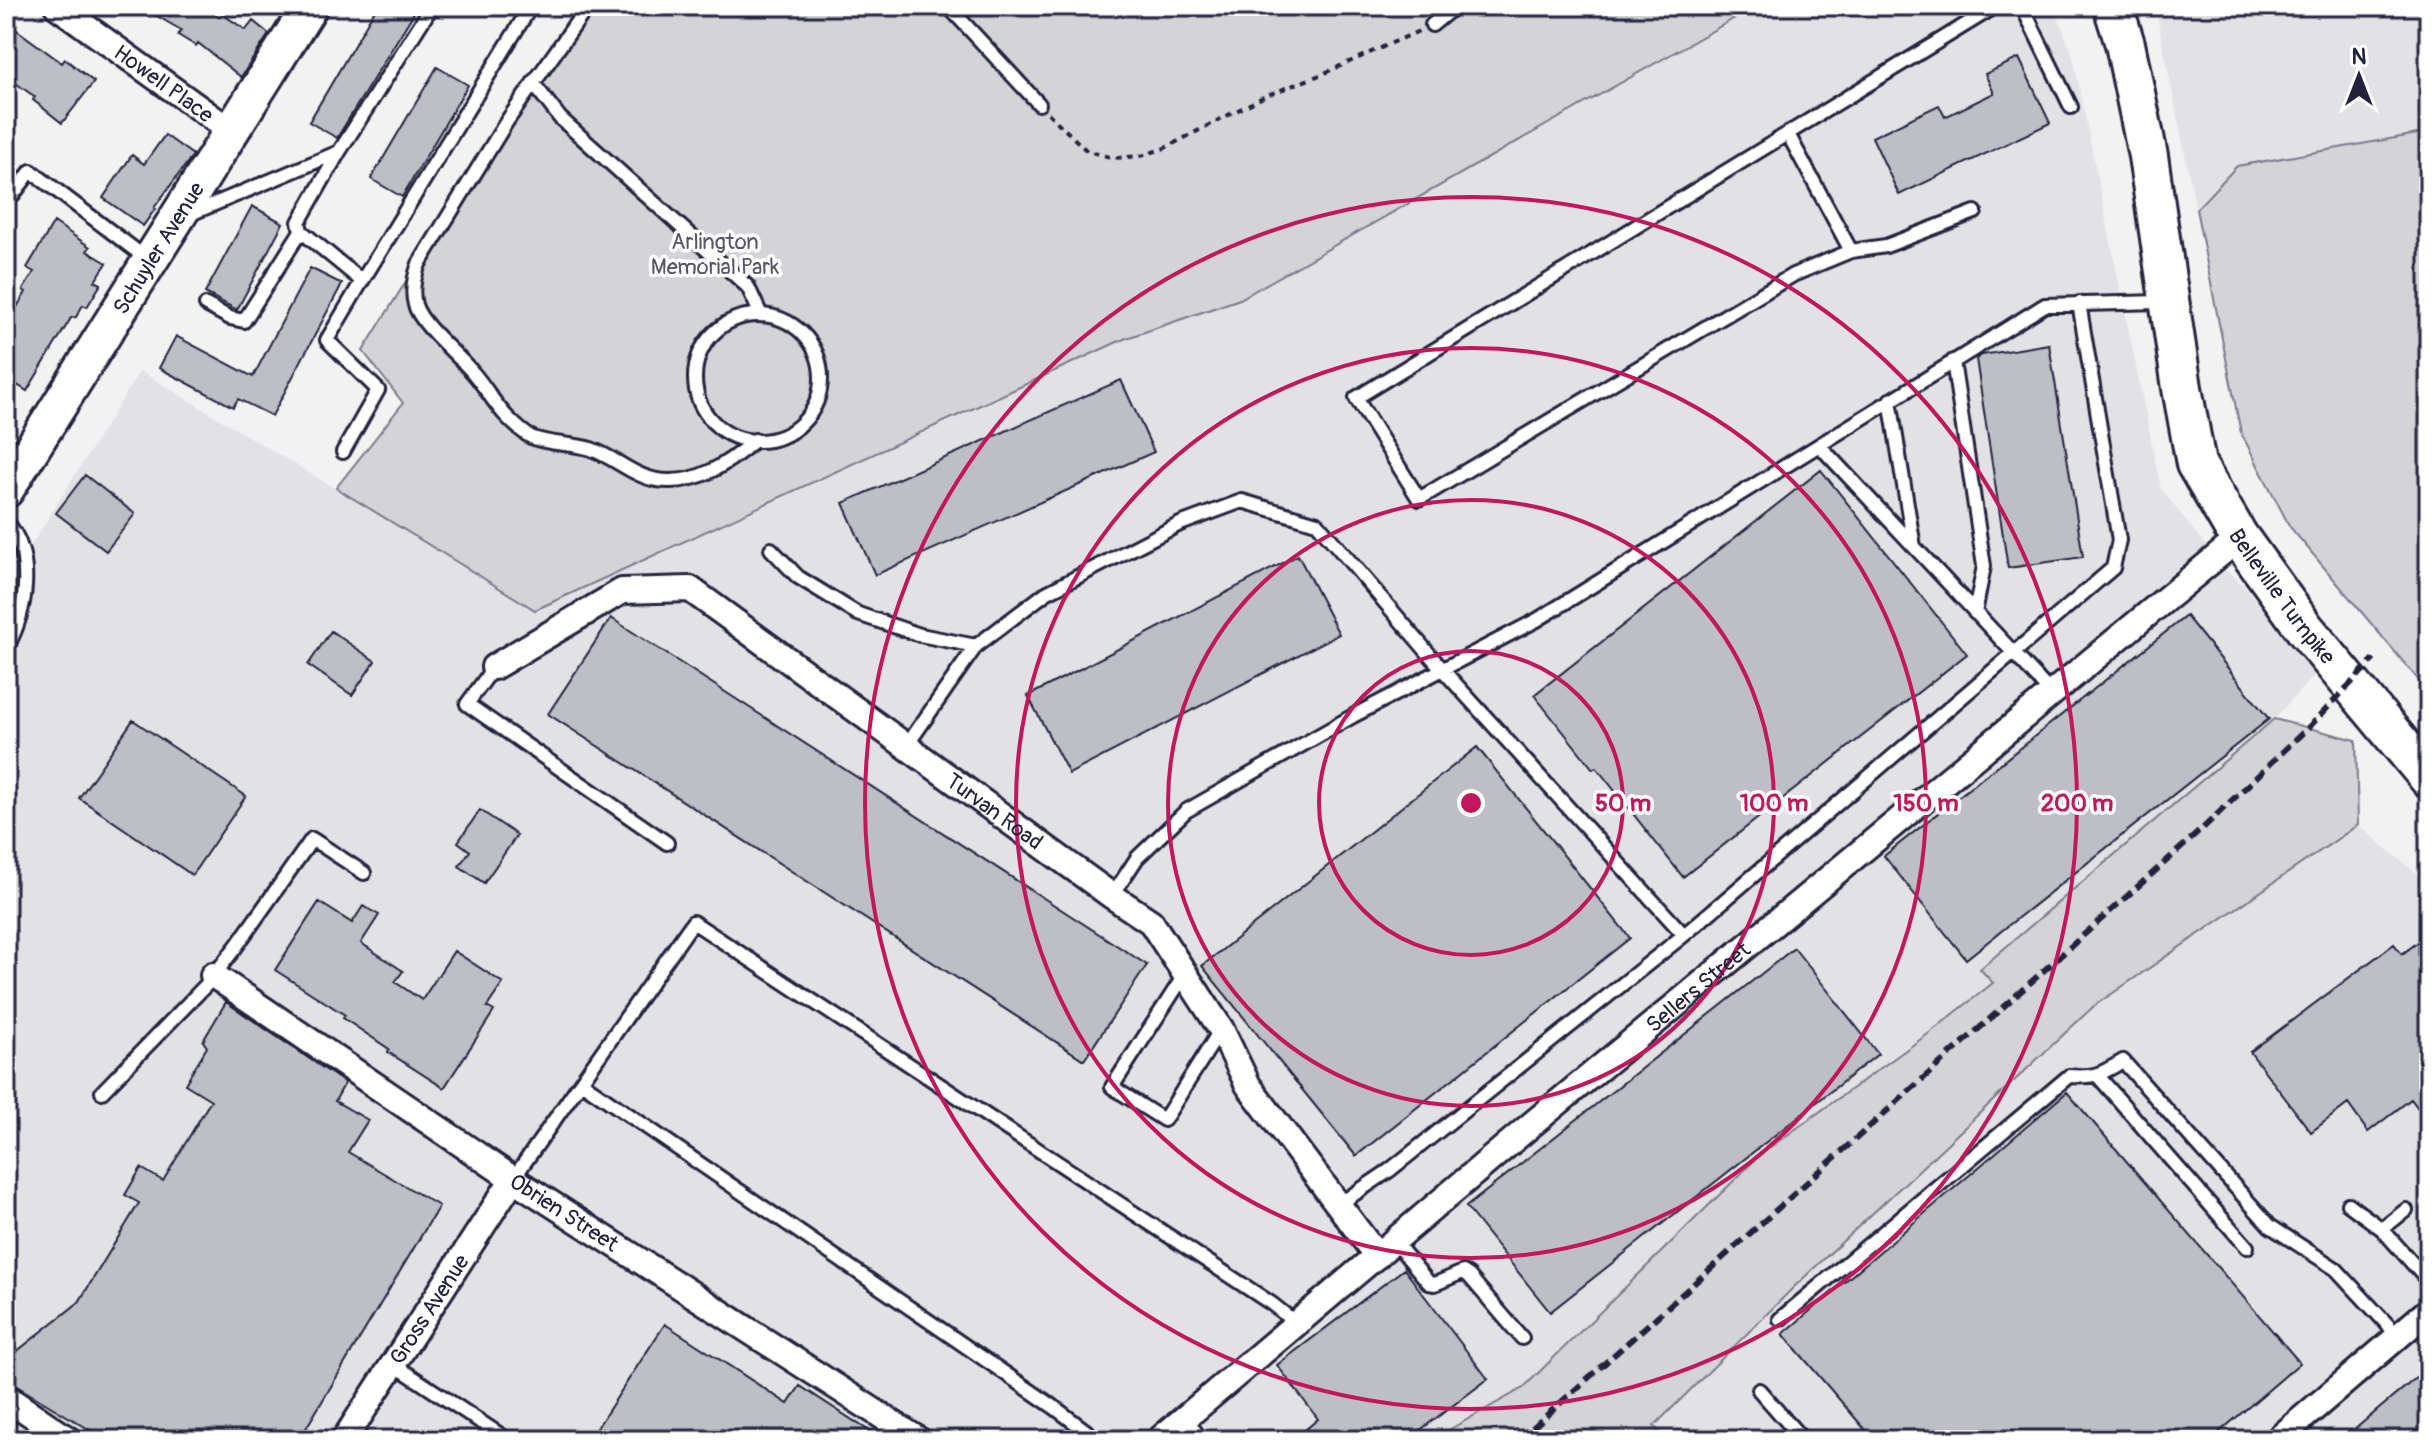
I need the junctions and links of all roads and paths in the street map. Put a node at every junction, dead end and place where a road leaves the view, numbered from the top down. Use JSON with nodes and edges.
{"nodes":[{"id":1,"x":57,"y":6,"type":"edge"},
{"id":2,"x":310,"y":6,"type":"edge"},
{"id":3,"x":432,"y":6,"type":"edge"},
{"id":4,"x":531,"y":6,"type":"edge"},
{"id":5,"x":588,"y":6,"type":"edge"},
{"id":6,"x":948,"y":6,"type":"edge"},
{"id":7,"x":1455,"y":6,"type":"edge"},
{"id":8,"x":1996,"y":6,"type":"edge"},
{"id":9,"x":2022,"y":6,"type":"edge"},
{"id":10,"x":2092,"y":6,"type":"edge"},
{"id":11,"x":2113,"y":6,"type":"edge"},
{"id":12,"x":1432,"y":25,"type":"joint"},
{"id":13,"x":533,"y":83,"type":"junction"},
{"id":14,"x":1039,"y":104,"type":"joint"},
{"id":15,"x":2071,"y":107,"type":"dead end"},
{"id":16,"x":232,"y":132,"type":"junction"},
{"id":17,"x":1788,"y":134,"type":"junction"},
{"id":18,"x":339,"y":152,"type":"junction"},
{"id":19,"x":6,"y":204,"type":"edge"},
{"id":20,"x":1975,"y":212,"type":"dead end"},
{"id":21,"x":175,"y":221,"type":"junction"},
{"id":22,"x":301,"y":231,"type":"junction"},
{"id":23,"x":1851,"y":251,"type":"junction"},
{"id":24,"x":150,"y":261,"type":"junction"},
{"id":25,"x":362,"y":281,"type":"junction"},
{"id":26,"x":2160,"y":302,"type":"junction"},
{"id":27,"x":2079,"y":303,"type":"junction"},
{"id":28,"x":206,"y":305,"type":"dead end"},
{"id":29,"x":761,"y":315,"type":"junction"},
{"id":30,"x":1953,"y":361,"type":"junction"},
{"id":31,"x":2182,"y":388,"type":"junction"},
{"id":32,"x":1890,"y":400,"type":"junction"},
{"id":33,"x":755,"y":440,"type":"junction"},
{"id":34,"x":1819,"y":445,"type":"junction"},
{"id":35,"x":343,"y":452,"type":"dead end"},
{"id":36,"x":6,"y":490,"type":"edge"},
{"id":37,"x":6,"y":521,"type":"edge"},
{"id":38,"x":2238,"y":536,"type":"junction"},
{"id":39,"x":1915,"y":548,"type":"junction"},
{"id":40,"x":771,"y":549,"type":"dead end"},
{"id":41,"x":1975,"y":613,"type":"junction"},
{"id":42,"x":976,"y":646,"type":"junction"},
{"id":43,"x":6,"y":649,"type":"edge"},
{"id":44,"x":2013,"y":654,"type":"junction"},
{"id":45,"x":494,"y":667,"type":"joint"},
{"id":46,"x":1442,"y":669,"type":"junction"},
{"id":47,"x":2052,"y":694,"type":"junction"},
{"id":48,"x":907,"y":745,"type":"junction"},
{"id":49,"x":2429,"y":778,"type":"edge"},
{"id":50,"x":667,"y":843,"type":"dead end"},
{"id":51,"x":364,"y":873,"type":"dead end"},
{"id":52,"x":1112,"y":896,"type":"junction"},
{"id":53,"x":1684,"y":935,"type":"junction"},
{"id":54,"x":1185,"y":974,"type":"junction"},
{"id":55,"x":213,"y":975,"type":"junction"},
{"id":56,"x":1221,"y":1029,"type":"junction"},
{"id":57,"x":2098,"y":1076,"type":"junction"},
{"id":58,"x":581,"y":1082,"type":"junction"},
{"id":59,"x":102,"y":1092,"type":"dead end"},
{"id":60,"x":513,"y":1179,"type":"junction"},
{"id":61,"x":2348,"y":1204,"type":"dead end"},
{"id":62,"x":1338,"y":1205,"type":"junction"},
{"id":63,"x":2406,"y":1210,"type":"dead end"},
{"id":64,"x":2382,"y":1229,"type":"junction"},
{"id":65,"x":2247,"y":1247,"type":"dead end"},
{"id":66,"x":1386,"y":1248,"type":"junction"},
{"id":67,"x":2429,"y":1282,"type":"edge"},
{"id":68,"x":2429,"y":1310,"type":"edge"},
{"id":69,"x":1780,"y":1319,"type":"dead end"},
{"id":70,"x":1297,"y":1324,"type":"junction"},
{"id":71,"x":2398,"y":1336,"type":"junction"},
{"id":72,"x":1522,"y":1338,"type":"dead end"},
{"id":73,"x":393,"y":1364,"type":"junction"},
{"id":74,"x":1759,"y":1390,"type":"dead end"},
{"id":75,"x":9,"y":1406,"type":"edge"},
{"id":76,"x":1186,"y":1418,"type":"junction"},
{"id":77,"x":69,"y":1440,"type":"edge"},
{"id":78,"x":344,"y":1440,"type":"edge"},
{"id":79,"x":508,"y":1440,"type":"edge"},
{"id":80,"x":919,"y":1440,"type":"edge"},
{"id":81,"x":1098,"y":1440,"type":"edge"},
{"id":82,"x":1159,"y":1440,"type":"edge"},
{"id":83,"x":1201,"y":1440,"type":"edge"},
{"id":84,"x":1803,"y":1440,"type":"edge"},
{"id":85,"x":2277,"y":1440,"type":"edge"}],
"edges":[{"from":1,"to":16,"type":"street","name":"Howell Place"},
{"from":2,"to":16,"type":"main road","name":"Schuyler Avenue"},
{"from":3,"to":18,"type":"lane"},
{"from":4,"to":25,"type":"lane"},
{"from":5,"to":13,"type":"lane"},
{"from":6,"to":14,"type":"lane"},
{"from":7,"to":12,"type":"lane"},
{"from":8,"to":17,"type":"lane"},
{"from":9,"to":15,"type":"lane"},
{"from":10,"to":26,"type":"main road","name":"Belleville Turnpike"},
{"from":11,"to":31,"type":"main road","name":"Belleville Turnpike"},
{"from":12,"to":14,"type":"path"},
{"from":13,"to":29,"type":"lane"},
{"from":13,"to":33,"type":"lane"},
{"from":16,"to":21,"type":"main road","name":"Schuyler Avenue"},
{"from":17,"to":23,"type":"lane"},
{"from":17,"to":23,"type":"lane"},
{"from":18,"to":21,"type":"lane"},
{"from":18,"to":22,"type":"lane"},
{"from":19,"to":24,"type":"lane"},
{"from":20,"to":23,"type":"lane"},
{"from":21,"to":24,"type":"main road","name":"Schuyler Avenue"},
{"from":22,"to":25,"type":"lane"},
{"from":22,"to":28,"type":"lane"},
{"from":24,"to":36,"type":"main road","name":"Schuyler Avenue"},
{"from":25,"to":35,"type":"lane"},
{"from":26,"to":27,"type":"lane"},
{"from":26,"to":31,"type":"main road","name":"Belleville Turnpike"},
{"from":27,"to":30,"type":"lane"},
{"from":27,"to":44,"type":"lane"},
{"from":29,"to":33,"type":"lane"},
{"from":29,"to":33,"type":"lane"},
{"from":30,"to":32,"type":"lane"},
{"from":30,"to":41,"type":"lane"},
{"from":31,"to":38,"type":"main road","name":"Belleville Turnpike"},
{"from":32,"to":34,"type":"lane"},
{"from":32,"to":39,"type":"lane"},
{"from":34,"to":39,"type":"lane"},
{"from":34,"to":46,"type":"lane"},
{"from":37,"to":43,"type":"lane"},
{"from":38,"to":47,"type":"street","name":"Sellers Street"},
{"from":38,"to":49,"type":"main road","name":"Belleville Turnpike"},
{"from":39,"to":41,"type":"lane"},
{"from":40,"to":42,"type":"lane"},
{"from":41,"to":44,"type":"lane"},
{"from":42,"to":46,"type":"lane"},
{"from":42,"to":48,"type":"lane"},
{"from":44,"to":47,"type":"lane"},
{"from":44,"to":53,"type":"lane"},
{"from":45,"to":48,"type":"street","name":"Turvan Road"},
{"from":45,"to":50,"type":"lane"},
{"from":46,"to":52,"type":"lane"},
{"from":46,"to":53,"type":"lane"},
{"from":47,"to":66,"type":"street","name":"Sellers Street"},
{"from":48,"to":52,"type":"street","name":"Turvan Road"},
{"from":51,"to":55,"type":"lane"},
{"from":52,"to":54,"type":"street","name":"Turvan Road"},
{"from":53,"to":62,"type":"lane"},
{"from":54,"to":56,"type":"street","name":"Turvan Road"},
{"from":54,"to":56,"type":"lane"},
{"from":55,"to":59,"type":"lane"},
{"from":55,"to":60,"type":"street","name":"Obrien Street"},
{"from":56,"to":62,"type":"street","name":"Turvan Road"},
{"from":57,"to":65,"type":"lane"},
{"from":57,"to":69,"type":"lane"},
{"from":57,"to":71,"type":"lane"},
{"from":58,"to":60,"type":"lane"},
{"from":58,"to":70,"type":"lane"},
{"from":58,"to":81,"type":"lane"},
{"from":60,"to":73,"type":"street","name":"Gross Avenue"},
{"from":60,"to":80,"type":"street","name":"Obrien Street"},
{"from":61,"to":64,"type":"lane"},
{"from":62,"to":66,"type":"street","name":"Turvan Road"},
{"from":63,"to":64,"type":"lane"},
{"from":64,"to":67,"type":"lane"},
{"from":66,"to":70,"type":"street","name":"Sellers Street"},
{"from":66,"to":72,"type":"lane"},
{"from":68,"to":71,"type":"street"},
{"from":70,"to":76,"type":"street","name":"Sellers Street"},
{"from":71,"to":85,"type":"street"},
{"from":73,"to":78,"type":"street","name":"Gross Avenue"},
{"from":73,"to":79,"type":"lane"},
{"from":74,"to":84,"type":"lane"},
{"from":75,"to":77,"type":"street"},
{"from":76,"to":82,"type":"street","name":"Sellers Street"},
{"from":76,"to":83,"type":"lane"}]}
